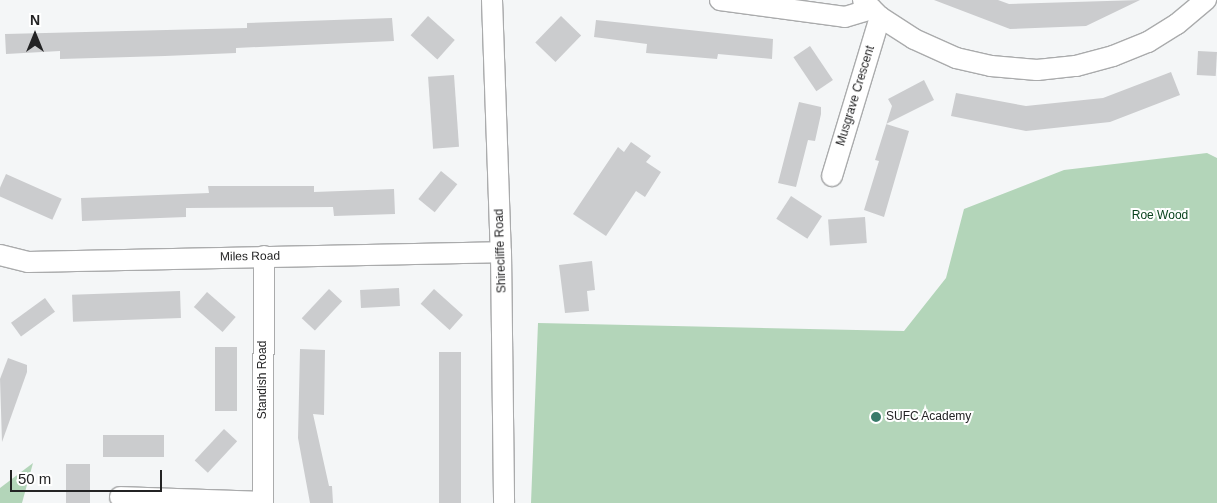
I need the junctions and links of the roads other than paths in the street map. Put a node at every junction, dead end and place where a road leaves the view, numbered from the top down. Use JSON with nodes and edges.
{"nodes":[{"id":1,"x":492,"y":0,"type":"edge"},
{"id":2,"x":720,"y":0,"type":"edge"},
{"id":3,"x":1206,"y":0,"type":"edge"},
{"id":4,"x":872,"y":9,"type":"edge"},
{"id":5,"x":832,"y":176,"type":"dead end"},
{"id":6,"x":501,"y":252,"type":"junction"},
{"id":7,"x":264,"y":256,"type":"junction"},
{"id":8,"x":1,"y":257,"type":"edge"},
{"id":9,"x":120,"y":497,"type":"dead end"},
{"id":10,"x":263,"y":503,"type":"edge"},
{"id":11,"x":504,"y":503,"type":"edge"}],
"edges":[{"from":1,"to":6,"type":"street","name":"Shirecliffe Road"},
{"from":2,"to":4,"type":"street"},
{"from":3,"to":4,"type":"street"},
{"from":4,"to":5,"type":"street","name":"Musgrave Crescent"},
{"from":6,"to":7,"type":"street","name":"Miles Road"},
{"from":6,"to":11,"type":"street","name":"Shirecliffe Road"},
{"from":7,"to":8,"type":"street","name":"Miles Road"},
{"from":7,"to":10,"type":"street","name":"Standish Road"},
{"from":9,"to":10,"type":"street"}]}
